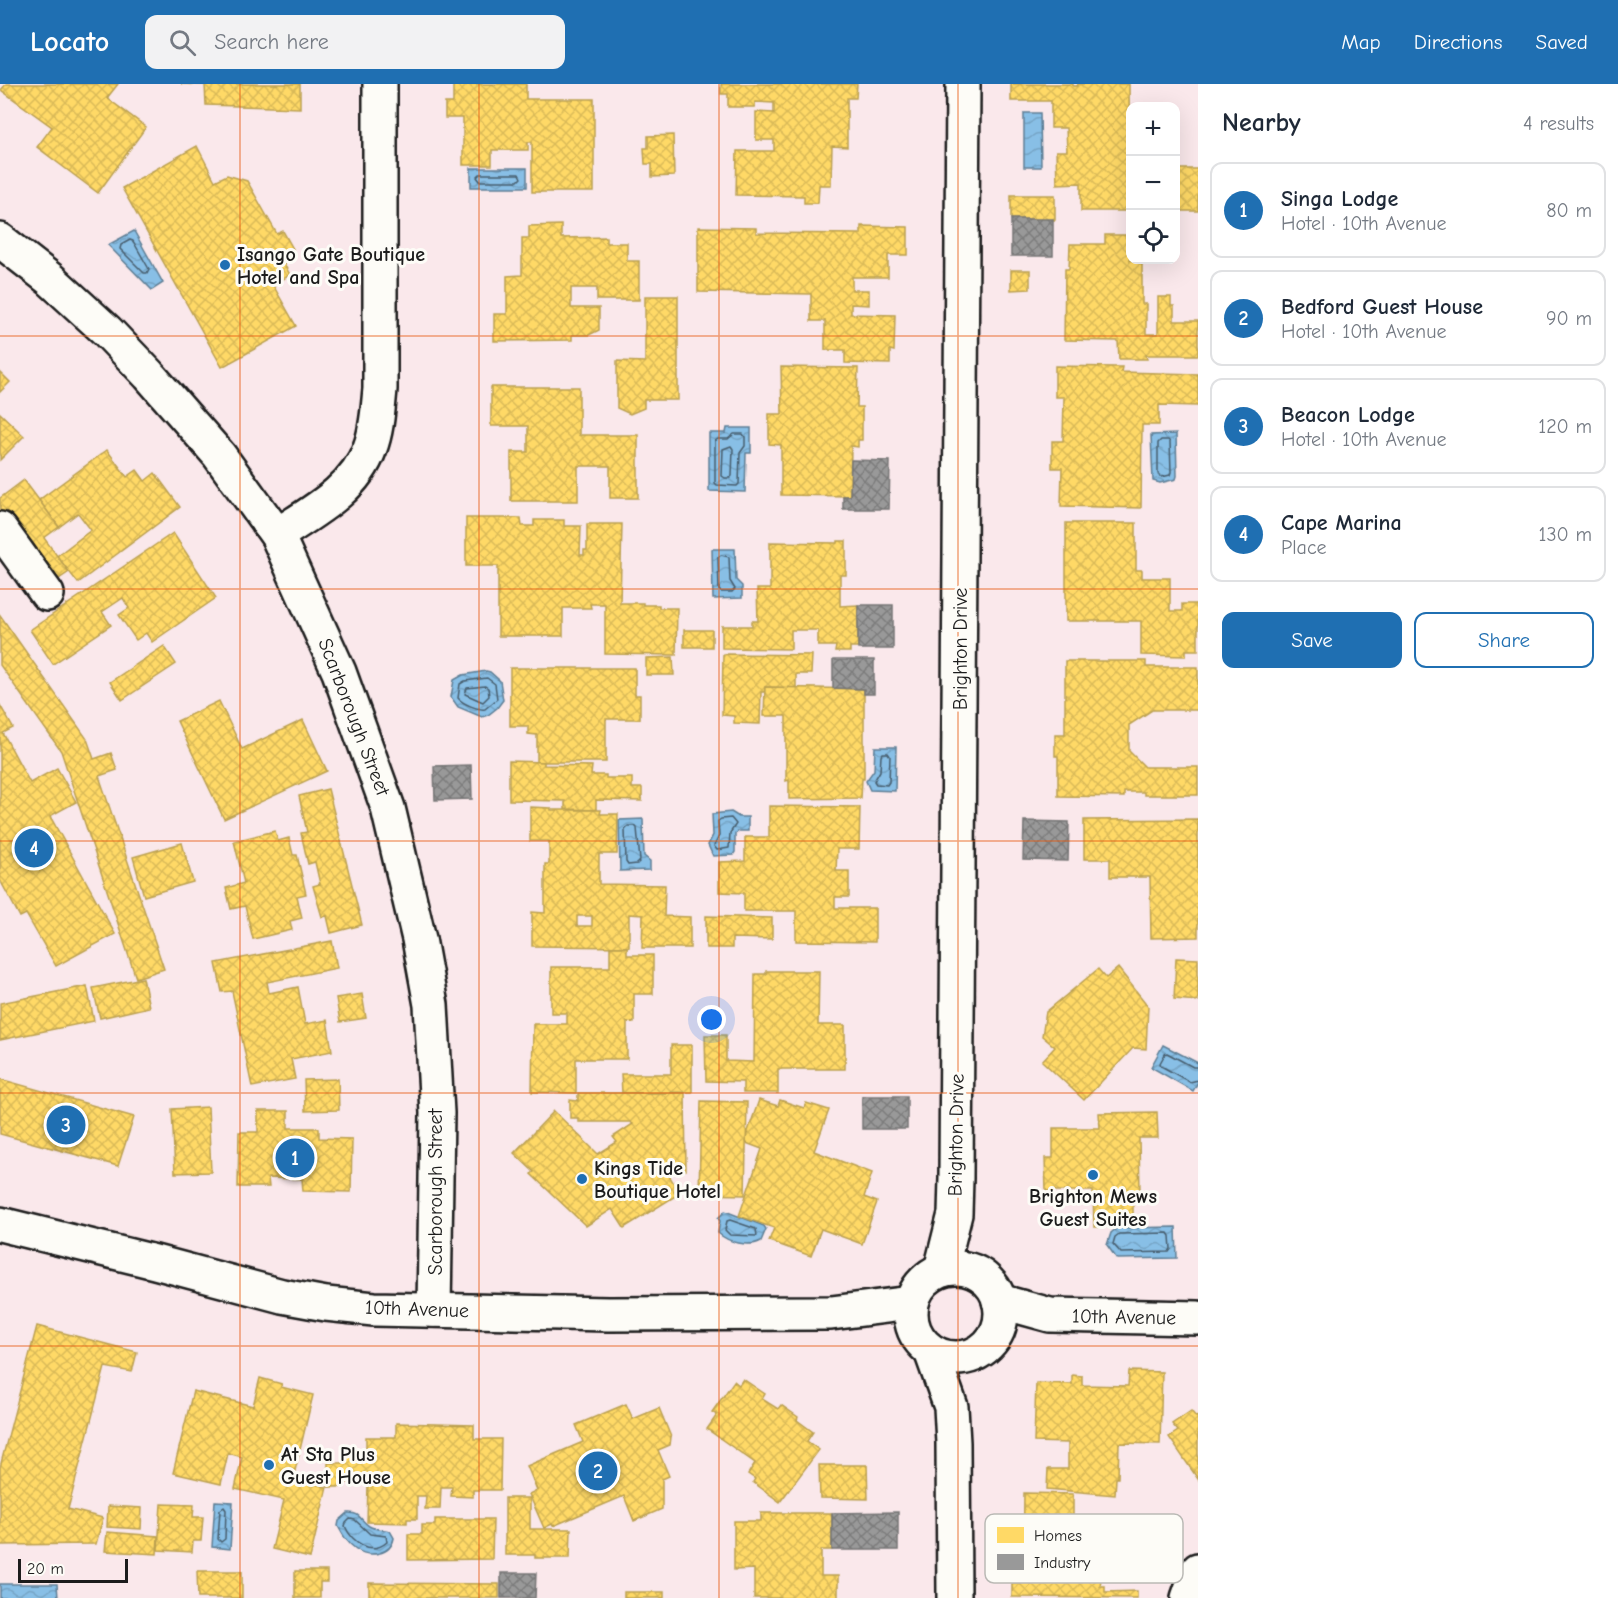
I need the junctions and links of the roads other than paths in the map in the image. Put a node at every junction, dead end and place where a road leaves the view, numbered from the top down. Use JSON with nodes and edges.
{"nodes":[{"id":1,"x":380,"y":84,"type":"edge"},
{"id":2,"x":963,"y":84,"type":"edge"},
{"id":3,"x":0,"y":240,"type":"edge"},
{"id":4,"x":0,"y":529,"type":"edge"},
{"id":5,"x":277,"y":535,"type":"junction"},
{"id":6,"x":47,"y":594,"type":"dead end"},
{"id":7,"x":955,"y":1214,"type":"junction"},
{"id":8,"x":0,"y":1224,"type":"edge"},
{"id":9,"x":941,"y":1270,"type":"junction"},
{"id":10,"x":990,"y":1288,"type":"junction"},
{"id":11,"x":434,"y":1310,"type":"junction"},
{"id":12,"x":1050,"y":1315,"type":"junction"},
{"id":13,"x":1198,"y":1318,"type":"edge"},
{"id":14,"x":919,"y":1328,"type":"junction"},
{"id":15,"x":989,"y":1343,"type":"junction"},
{"id":16,"x":951,"y":1407,"type":"junction"},
{"id":17,"x":1198,"y":1570,"type":"edge"},
{"id":18,"x":954,"y":1598,"type":"edge"},
{"id":19,"x":1188,"y":1598,"type":"edge"}],
"edges":[{"from":1,"to":5,"type":"street"},
{"from":2,"to":7,"type":"street","name":"Brighton Drive"},
{"from":3,"to":5,"type":"street","name":"Scarborough Street"},
{"from":4,"to":6,"type":"street"},
{"from":5,"to":11,"type":"street","name":"Scarborough Street"},
{"from":7,"to":9,"type":"street","name":"Brighton Drive"},
{"from":7,"to":10,"type":"street","name":"Brighton Drive"},
{"from":8,"to":11,"type":"street","name":"10th Avenue"},
{"from":9,"to":10,"type":"street"},
{"from":9,"to":14,"type":"street"},
{"from":10,"to":12,"type":"street","name":"10th Avenue"},
{"from":10,"to":15,"type":"street"},
{"from":11,"to":14,"type":"street","name":"10th Avenue"},
{"from":12,"to":13,"type":"street","name":"10th Avenue"},
{"from":12,"to":15,"type":"street","name":"10th Avenue"},
{"from":14,"to":15,"type":"street"},
{"from":14,"to":16,"type":"street"},
{"from":15,"to":16,"type":"street"},
{"from":16,"to":18,"type":"street"},
{"from":17,"to":19,"type":"street"}]}
